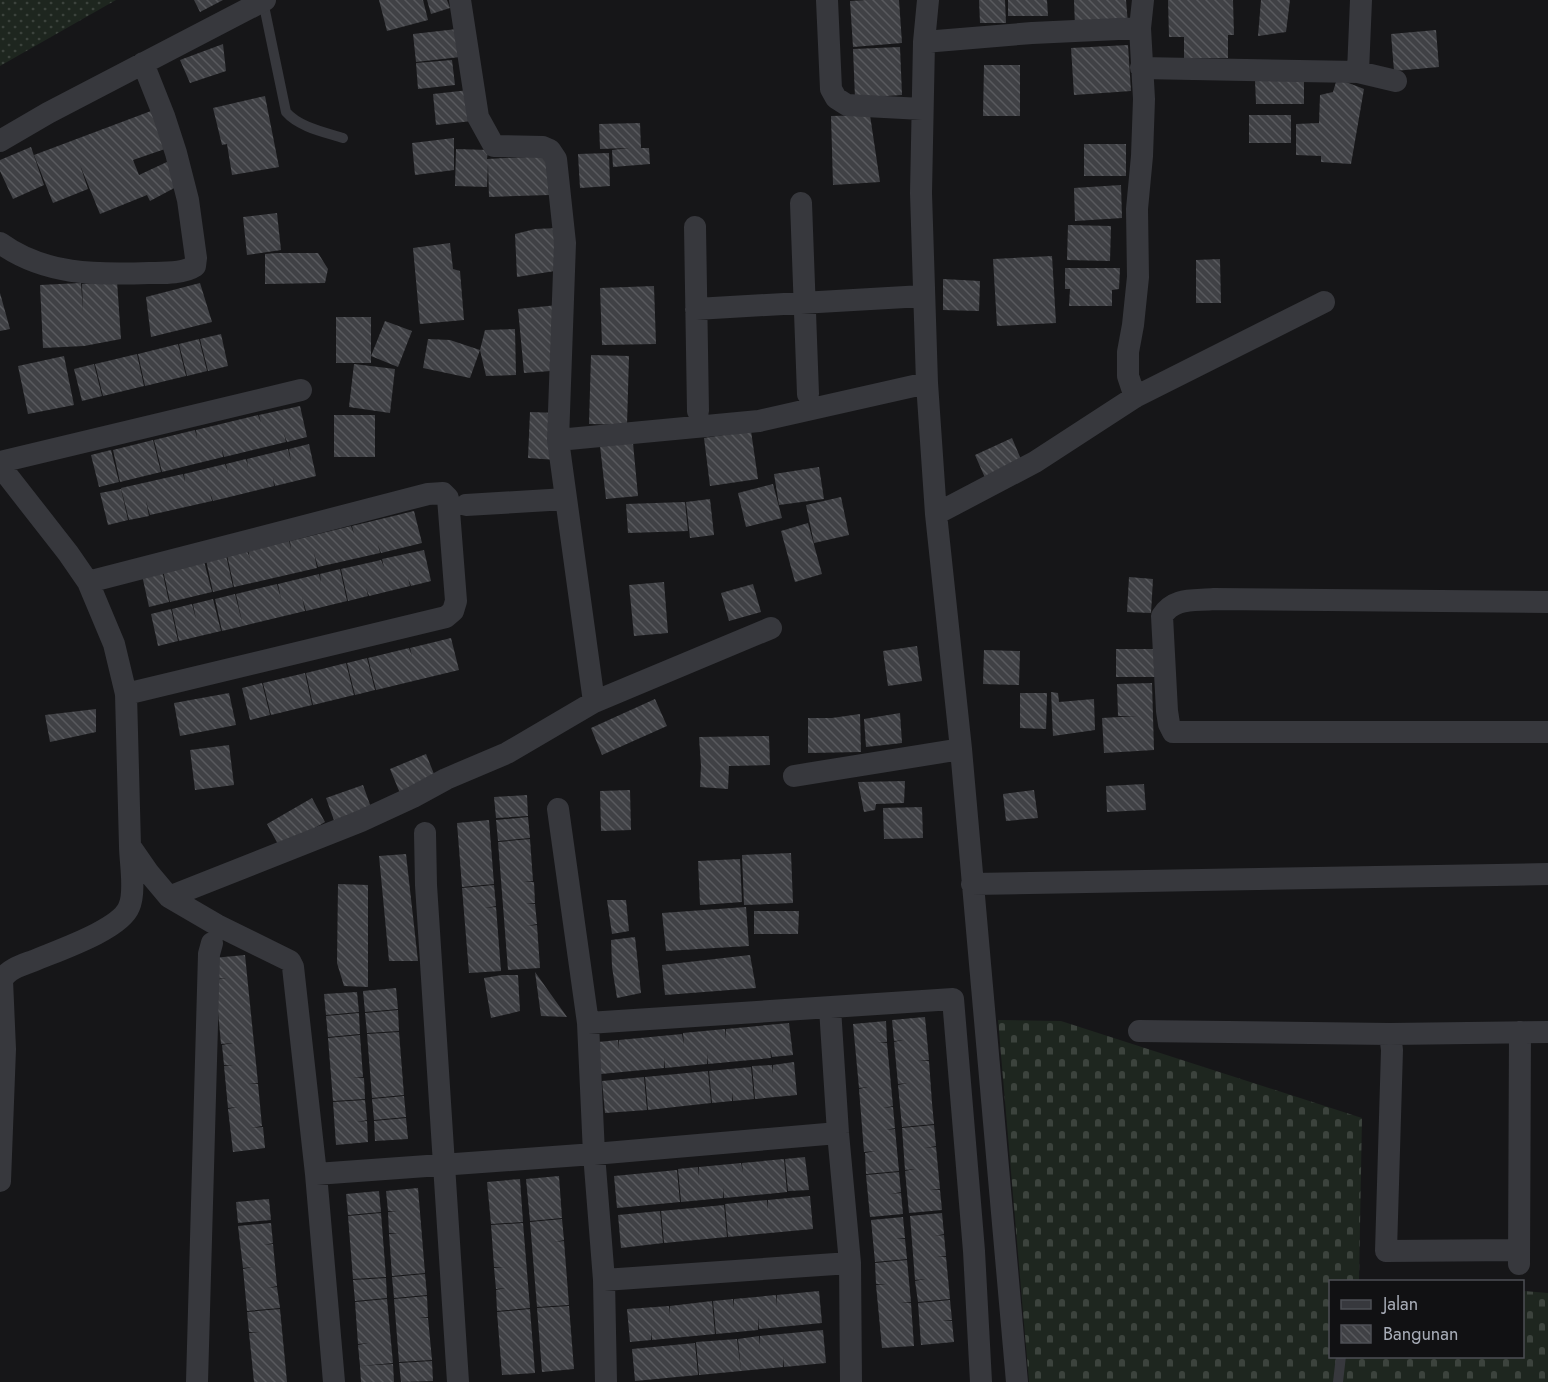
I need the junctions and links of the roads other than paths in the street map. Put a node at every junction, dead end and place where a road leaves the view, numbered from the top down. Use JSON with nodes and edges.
{"nodes":[{"id":1,"x":264,"y":0,"type":"edge"},
{"id":2,"x":460,"y":0,"type":"edge"},
{"id":3,"x":827,"y":0,"type":"edge"},
{"id":4,"x":928,"y":0,"type":"edge"},
{"id":5,"x":1143,"y":0,"type":"edge"},
{"id":6,"x":1361,"y":0,"type":"edge"},
{"id":7,"x":1140,"y":28,"type":"junction"},
{"id":8,"x":924,"y":42,"type":"junction"},
{"id":9,"x":144,"y":63,"type":"junction"},
{"id":10,"x":1141,"y":68,"type":"junction"},
{"id":11,"x":1358,"y":72,"type":"junction"},
{"id":12,"x":1396,"y":81,"type":"dead end"},
{"id":13,"x":922,"y":109,"type":"junction"},
{"id":14,"x":343,"y":138,"type":"dead end"},
{"id":15,"x":0,"y":141,"type":"edge"},
{"id":16,"x":801,"y":204,"type":"dead end"},
{"id":17,"x":695,"y":227,"type":"dead end"},
{"id":18,"x":0,"y":243,"type":"edge"},
{"id":19,"x":923,"y":296,"type":"junction"},
{"id":20,"x":804,"y":303,"type":"junction"},
{"id":21,"x":1323,"y":303,"type":"dead end"},
{"id":22,"x":696,"y":309,"type":"junction"},
{"id":23,"x":927,"y":383,"type":"junction"},
{"id":24,"x":301,"y":390,"type":"dead end"},
{"id":25,"x":807,"y":394,"type":"dead end"},
{"id":26,"x":1136,"y":398,"type":"junction"},
{"id":27,"x":698,"y":411,"type":"dead end"},
{"id":28,"x":558,"y":440,"type":"junction"},
{"id":29,"x":0,"y":462,"type":"edge"},
{"id":30,"x":0,"y":466,"type":"edge"},
{"id":31,"x":566,"y":499,"type":"junction"},
{"id":32,"x":466,"y":506,"type":"dead end"},
{"id":33,"x":936,"y":514,"type":"junction"},
{"id":34,"x":88,"y":582,"type":"junction"},
{"id":35,"x":1548,"y":602,"type":"edge"},
{"id":36,"x":771,"y":628,"type":"dead end"},
{"id":37,"x":126,"y":694,"type":"junction"},
{"id":38,"x":594,"y":702,"type":"junction"},
{"id":39,"x":1548,"y":732,"type":"edge"},
{"id":40,"x":961,"y":749,"type":"junction"},
{"id":41,"x":794,"y":776,"type":"dead end"},
{"id":42,"x":558,"y":809,"type":"dead end"},
{"id":43,"x":424,"y":833,"type":"dead end"},
{"id":44,"x":130,"y":846,"type":"junction"},
{"id":45,"x":1548,"y":873,"type":"edge"},
{"id":46,"x":972,"y":884,"type":"junction"},
{"id":47,"x":169,"y":897,"type":"junction"},
{"id":48,"x":212,"y":943,"type":"dead end"},
{"id":49,"x":830,"y":1008,"type":"junction"},
{"id":50,"x":588,"y":1023,"type":"junction"},
{"id":51,"x":1139,"y":1030,"type":"dead end"},
{"id":52,"x":1520,"y":1032,"type":"junction"},
{"id":53,"x":1548,"y":1032,"type":"edge"},
{"id":54,"x":1390,"y":1035,"type":"junction"},
{"id":55,"x":2,"y":1112,"type":"edge"},
{"id":56,"x":838,"y":1133,"type":"junction"},
{"id":57,"x":594,"y":1154,"type":"junction"},
{"id":58,"x":444,"y":1164,"type":"junction"},
{"id":59,"x":315,"y":1174,"type":"junction"},
{"id":60,"x":0,"y":1181,"type":"edge"},
{"id":61,"x":850,"y":1263,"type":"junction"},
{"id":62,"x":604,"y":1280,"type":"junction"},
{"id":63,"x":1341,"y":1358,"type":"edge"},
{"id":64,"x":197,"y":1382,"type":"edge"},
{"id":65,"x":334,"y":1382,"type":"edge"},
{"id":66,"x":458,"y":1382,"type":"edge"},
{"id":67,"x":606,"y":1382,"type":"edge"},
{"id":68,"x":851,"y":1382,"type":"edge"},
{"id":69,"x":977,"y":1382,"type":"edge"},
{"id":70,"x":1017,"y":1382,"type":"edge"},
{"id":71,"x":1338,"y":1382,"type":"edge"}],
"edges":[{"from":1,"to":9,"type":"street"},
{"from":1,"to":14,"type":"lane"},
{"from":2,"to":28,"type":"street"},
{"from":3,"to":13,"type":"street"},
{"from":4,"to":8,"type":"street"},
{"from":5,"to":7,"type":"street"},
{"from":6,"to":11,"type":"street"},
{"from":7,"to":8,"type":"street"},
{"from":7,"to":10,"type":"street"},
{"from":8,"to":13,"type":"street"},
{"from":9,"to":15,"type":"street"},
{"from":9,"to":18,"type":"street"},
{"from":10,"to":11,"type":"street"},
{"from":10,"to":26,"type":"street"},
{"from":11,"to":12,"type":"street"},
{"from":13,"to":19,"type":"street"},
{"from":16,"to":20,"type":"street"},
{"from":17,"to":22,"type":"street"},
{"from":19,"to":20,"type":"street"},
{"from":19,"to":23,"type":"street"},
{"from":20,"to":22,"type":"street"},
{"from":20,"to":25,"type":"street"},
{"from":21,"to":26,"type":"street"},
{"from":22,"to":27,"type":"street"},
{"from":23,"to":28,"type":"street"},
{"from":23,"to":33,"type":"street"},
{"from":24,"to":29,"type":"street"},
{"from":26,"to":33,"type":"street"},
{"from":28,"to":31,"type":"street"},
{"from":30,"to":34,"type":"street"},
{"from":31,"to":32,"type":"street"},
{"from":31,"to":38,"type":"street"},
{"from":33,"to":40,"type":"street"},
{"from":34,"to":37,"type":"street"},
{"from":34,"to":37,"type":"street"},
{"from":35,"to":39,"type":"street"},
{"from":36,"to":38,"type":"street"},
{"from":37,"to":44,"type":"street"},
{"from":38,"to":47,"type":"street"},
{"from":40,"to":41,"type":"street"},
{"from":40,"to":46,"type":"street"},
{"from":42,"to":50,"type":"street"},
{"from":43,"to":58,"type":"street"},
{"from":44,"to":47,"type":"street"},
{"from":44,"to":55,"type":"street"},
{"from":45,"to":46,"type":"street"},
{"from":46,"to":70,"type":"street"},
{"from":47,"to":59,"type":"street"},
{"from":48,"to":64,"type":"street"},
{"from":49,"to":50,"type":"street"},
{"from":49,"to":56,"type":"street"},
{"from":49,"to":69,"type":"street"},
{"from":50,"to":57,"type":"street"},
{"from":51,"to":54,"type":"street"},
{"from":52,"to":53,"type":"street"},
{"from":52,"to":54,"type":"street"},
{"from":52,"to":54,"type":"street"},
{"from":55,"to":60,"type":"street"},
{"from":56,"to":57,"type":"street"},
{"from":56,"to":61,"type":"street"},
{"from":57,"to":58,"type":"street"},
{"from":57,"to":62,"type":"street"},
{"from":58,"to":59,"type":"street"},
{"from":58,"to":66,"type":"street"},
{"from":59,"to":65,"type":"street"},
{"from":61,"to":62,"type":"street"},
{"from":61,"to":68,"type":"street"},
{"from":62,"to":67,"type":"street"},
{"from":63,"to":71,"type":"lane"}]}
